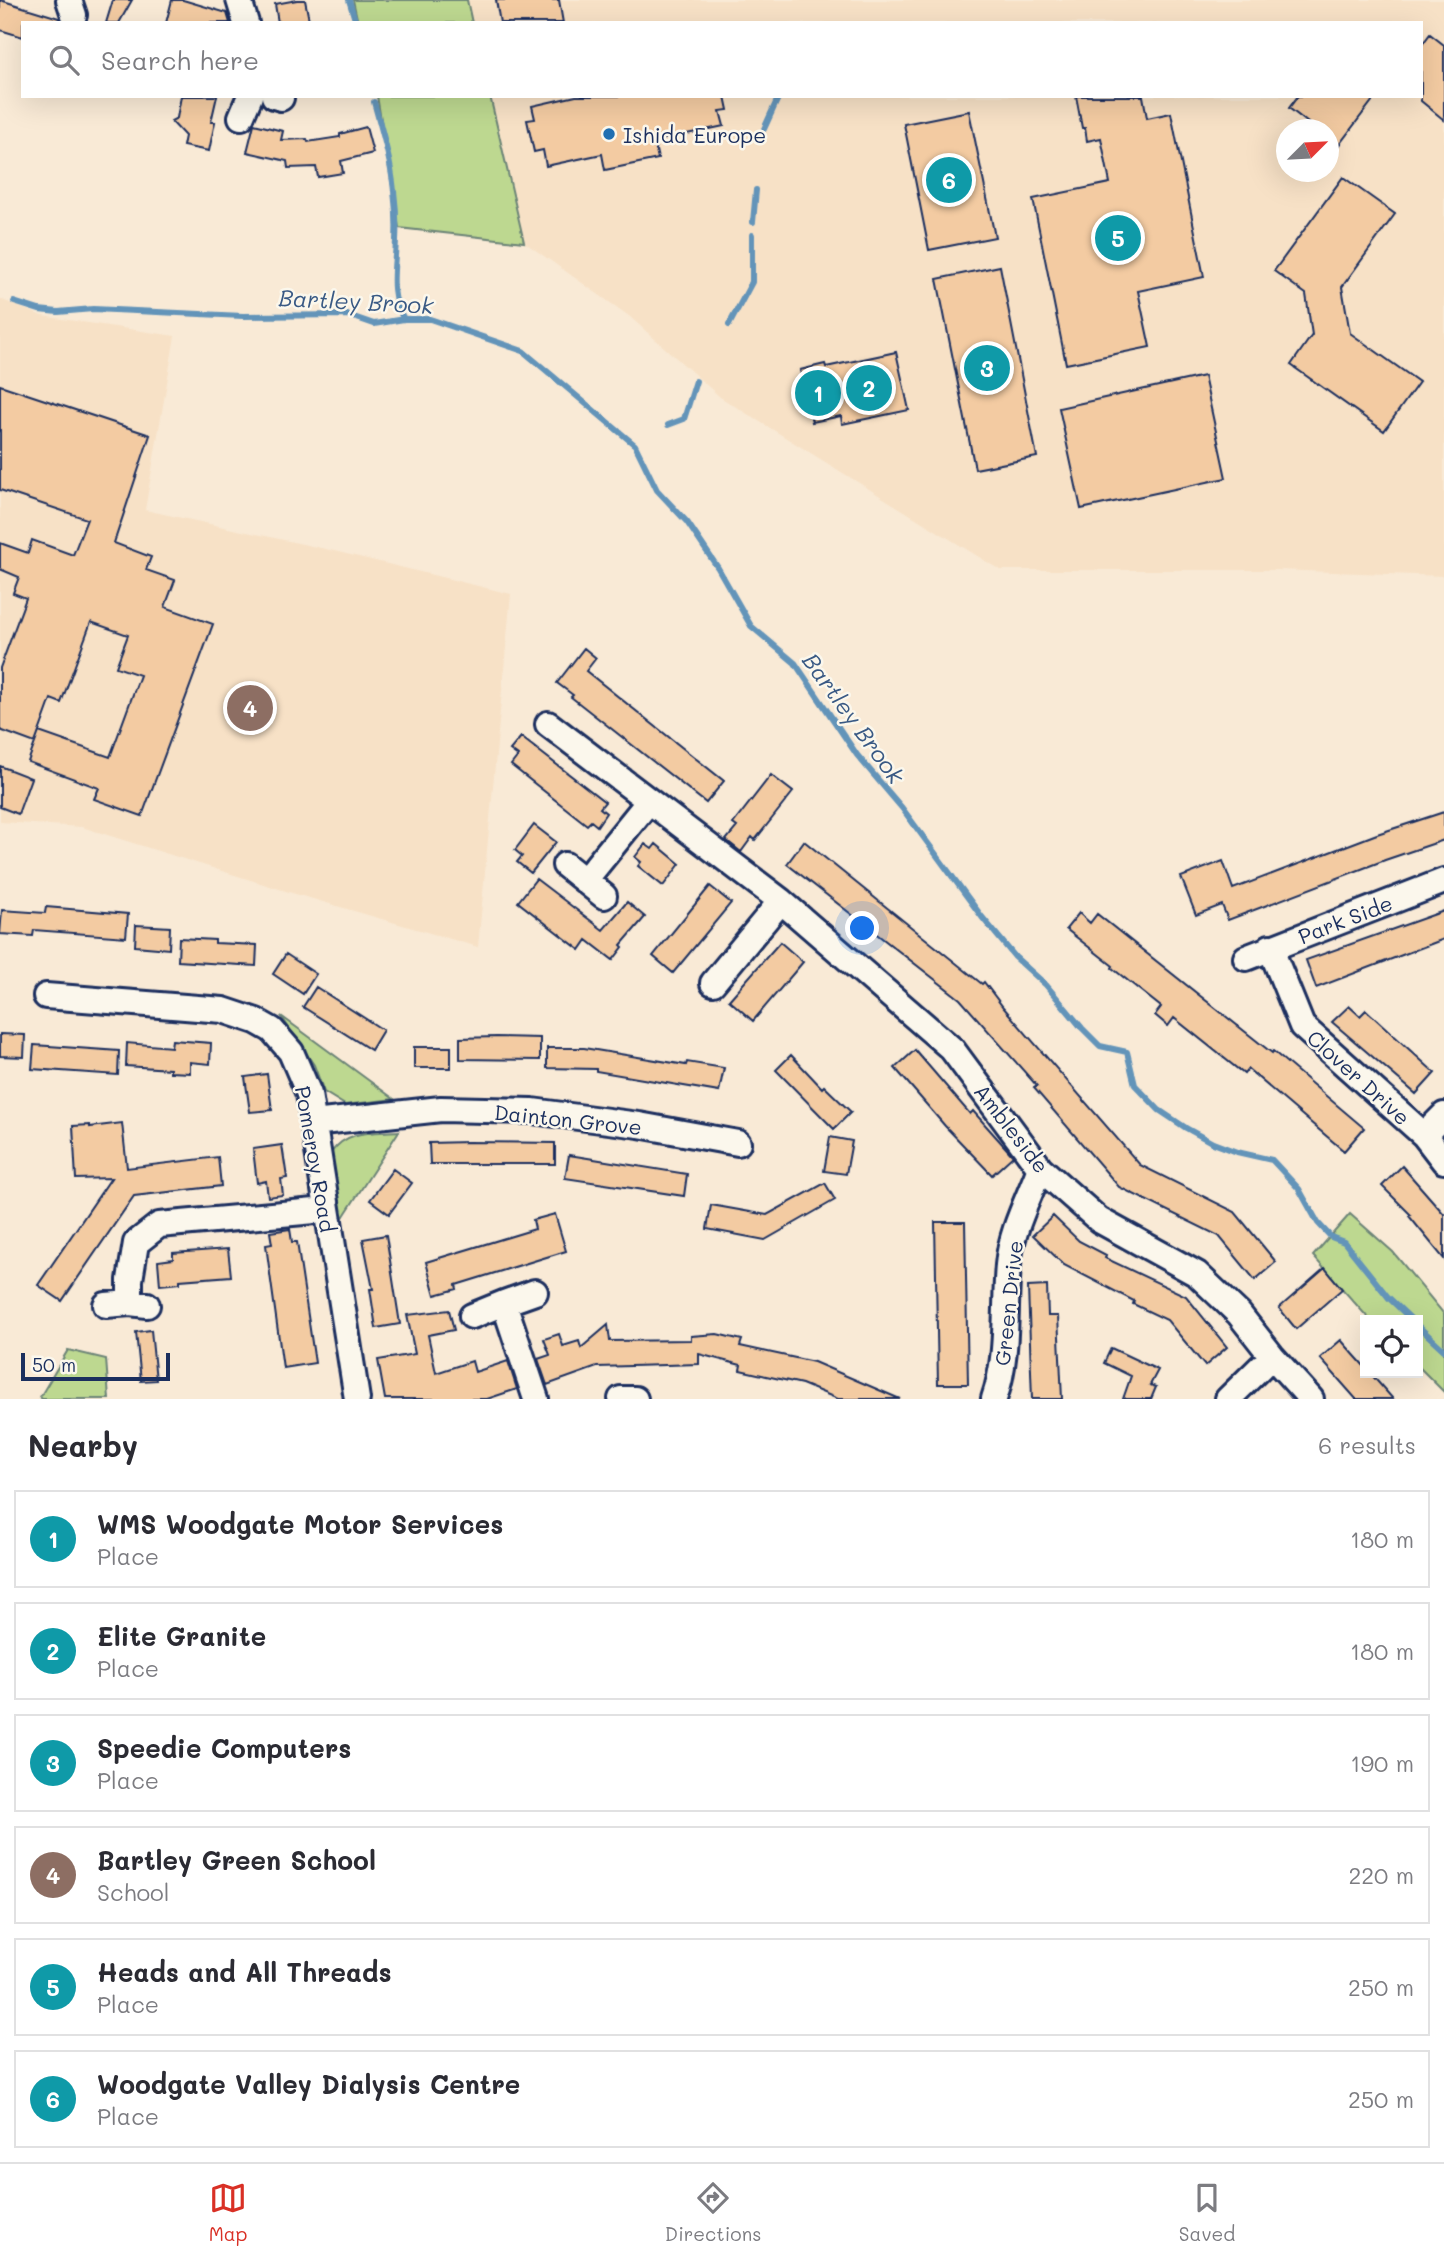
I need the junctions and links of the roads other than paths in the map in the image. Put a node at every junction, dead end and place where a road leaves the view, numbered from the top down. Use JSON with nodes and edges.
{"nodes":[{"id":1,"x":239,"y":0,"type":"edge"},
{"id":2,"x":245,"y":21,"type":"edge"},
{"id":3,"x":548,"y":724,"type":"dead end"},
{"id":4,"x":649,"y":801,"type":"junction"},
{"id":5,"x":565,"y":865,"type":"dead end"},
{"id":6,"x":585,"y":880,"type":"junction"},
{"id":7,"x":1444,"y":881,"type":"edge"},
{"id":8,"x":604,"y":896,"type":"dead end"},
{"id":9,"x":781,"y":901,"type":"junction"},
{"id":10,"x":1270,"y":947,"type":"junction"},
{"id":11,"x":1246,"y":958,"type":"dead end"},
{"id":12,"x":713,"y":983,"type":"dead end"},
{"id":13,"x":46,"y":996,"type":"dead end"},
{"id":14,"x":1444,"y":1115,"type":"edge"},
{"id":15,"x":313,"y":1123,"type":"junction"},
{"id":16,"x":1424,"y":1135,"type":"junction"},
{"id":17,"x":738,"y":1143,"type":"dead end"},
{"id":18,"x":1444,"y":1161,"type":"edge"},
{"id":19,"x":1040,"y":1168,"type":"junction"},
{"id":20,"x":326,"y":1210,"type":"junction"},
{"id":21,"x":535,"y":1292,"type":"dead end"},
{"id":22,"x":504,"y":1303,"type":"junction"},
{"id":23,"x":128,"y":1304,"type":"dead end"},
{"id":24,"x":472,"y":1315,"type":"dead end"},
{"id":25,"x":1272,"y":1356,"type":"junction"},
{"id":26,"x":357,"y":1399,"type":"edge"},
{"id":27,"x":536,"y":1399,"type":"edge"},
{"id":28,"x":621,"y":1399,"type":"edge"},
{"id":29,"x":635,"y":1399,"type":"edge"},
{"id":30,"x":993,"y":1399,"type":"edge"},
{"id":31,"x":1228,"y":1399,"type":"edge"},
{"id":32,"x":1311,"y":1399,"type":"edge"}],
"edges":[{"from":1,"to":2,"type":"street"},
{"from":3,"to":4,"type":"street","name":"Ambleside"},
{"from":4,"to":6,"type":"street"},
{"from":4,"to":9,"type":"street","name":"Ambleside"},
{"from":5,"to":6,"type":"street"},
{"from":6,"to":8,"type":"street"},
{"from":7,"to":10,"type":"street","name":"Park Side"},
{"from":9,"to":12,"type":"street"},
{"from":9,"to":19,"type":"street","name":"Ambleside"},
{"from":10,"to":11,"type":"street","name":"Park Side"},
{"from":10,"to":16,"type":"street","name":"Clover Drive"},
{"from":13,"to":15,"type":"street","name":"Pomeroy Road"},
{"from":14,"to":16,"type":"street"},
{"from":15,"to":17,"type":"street","name":"Dainton Grove"},
{"from":15,"to":20,"type":"street","name":"Pomeroy Road"},
{"from":16,"to":18,"type":"street","name":"Clover Drive"},
{"from":19,"to":25,"type":"street","name":"Ambleside"},
{"from":19,"to":30,"type":"street","name":"Green Drive"},
{"from":20,"to":23,"type":"street"},
{"from":20,"to":26,"type":"street","name":"Pomeroy Road"},
{"from":21,"to":22,"type":"street"},
{"from":22,"to":24,"type":"street"},
{"from":22,"to":27,"type":"street"},
{"from":25,"to":31,"type":"street"},
{"from":25,"to":32,"type":"street","name":"Ambleside"},
{"from":28,"to":29,"type":"street"}]}
